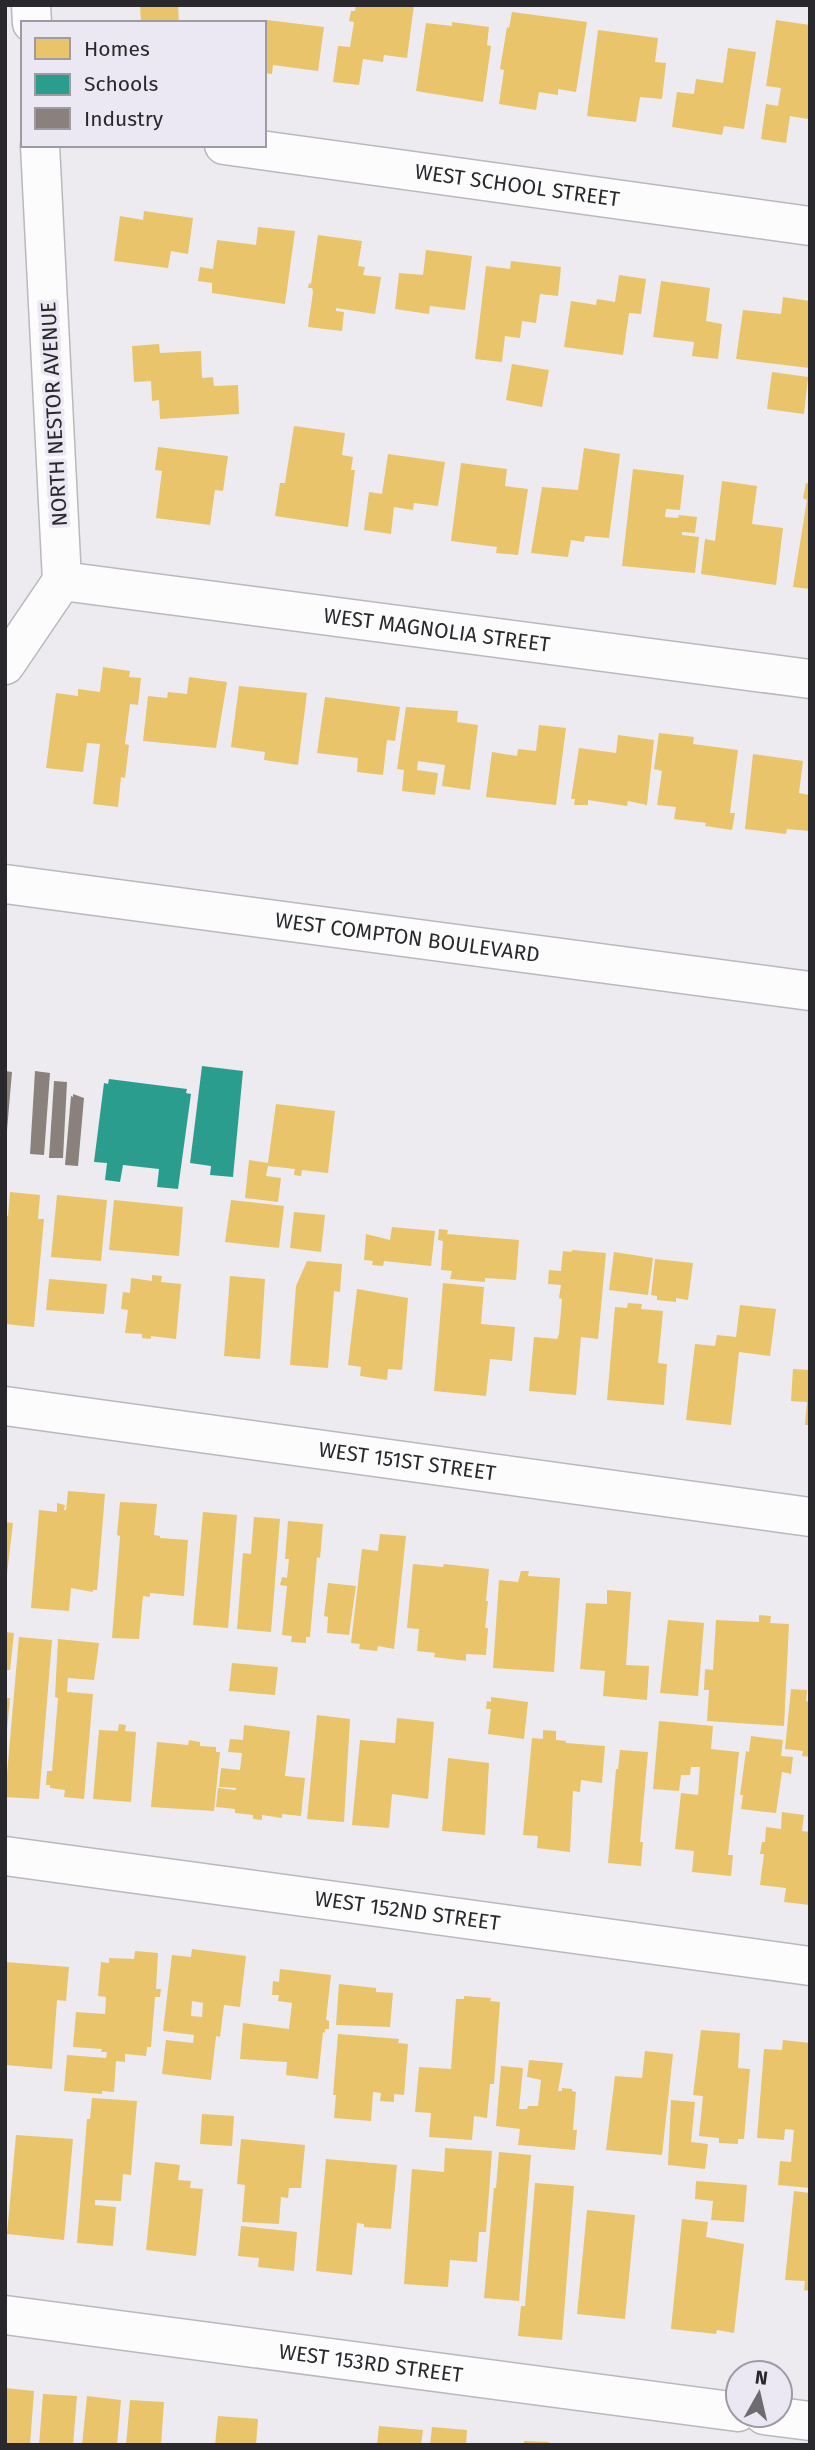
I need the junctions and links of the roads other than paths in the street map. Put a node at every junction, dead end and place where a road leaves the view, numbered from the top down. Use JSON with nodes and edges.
{"nodes":[{"id":1,"x":40,"y":147,"type":"edge"},
{"id":2,"x":238,"y":147,"type":"edge"},
{"id":3,"x":810,"y":226,"type":"edge"},
{"id":4,"x":62,"y":581,"type":"junction"},
{"id":5,"x":5,"y":665,"type":"edge"},
{"id":6,"x":810,"y":679,"type":"edge"},
{"id":7,"x":5,"y":884,"type":"edge"},
{"id":8,"x":810,"y":991,"type":"edge"},
{"id":9,"x":5,"y":1406,"type":"edge"},
{"id":10,"x":810,"y":1517,"type":"edge"},
{"id":11,"x":5,"y":1856,"type":"edge"},
{"id":12,"x":810,"y":1966,"type":"edge"},
{"id":13,"x":5,"y":2315,"type":"edge"},
{"id":14,"x":724,"y":2410,"type":"edge"}],
"edges":[{"from":1,"to":4,"type":"street","name":"NORTH NESTOR AVENUE"},
{"from":2,"to":3,"type":"street","name":"WEST SCHOOL STREET"},
{"from":4,"to":5,"type":"street"},
{"from":4,"to":6,"type":"street","name":"WEST MAGNOLIA STREET"},
{"from":7,"to":8,"type":"street","name":"WEST COMPTON BOULEVARD"},
{"from":9,"to":10,"type":"street","name":"WEST 151ST STREET"},
{"from":11,"to":12,"type":"street","name":"WEST 152ND STREET"},
{"from":13,"to":14,"type":"street","name":"WEST 153RD STREET"}]}
